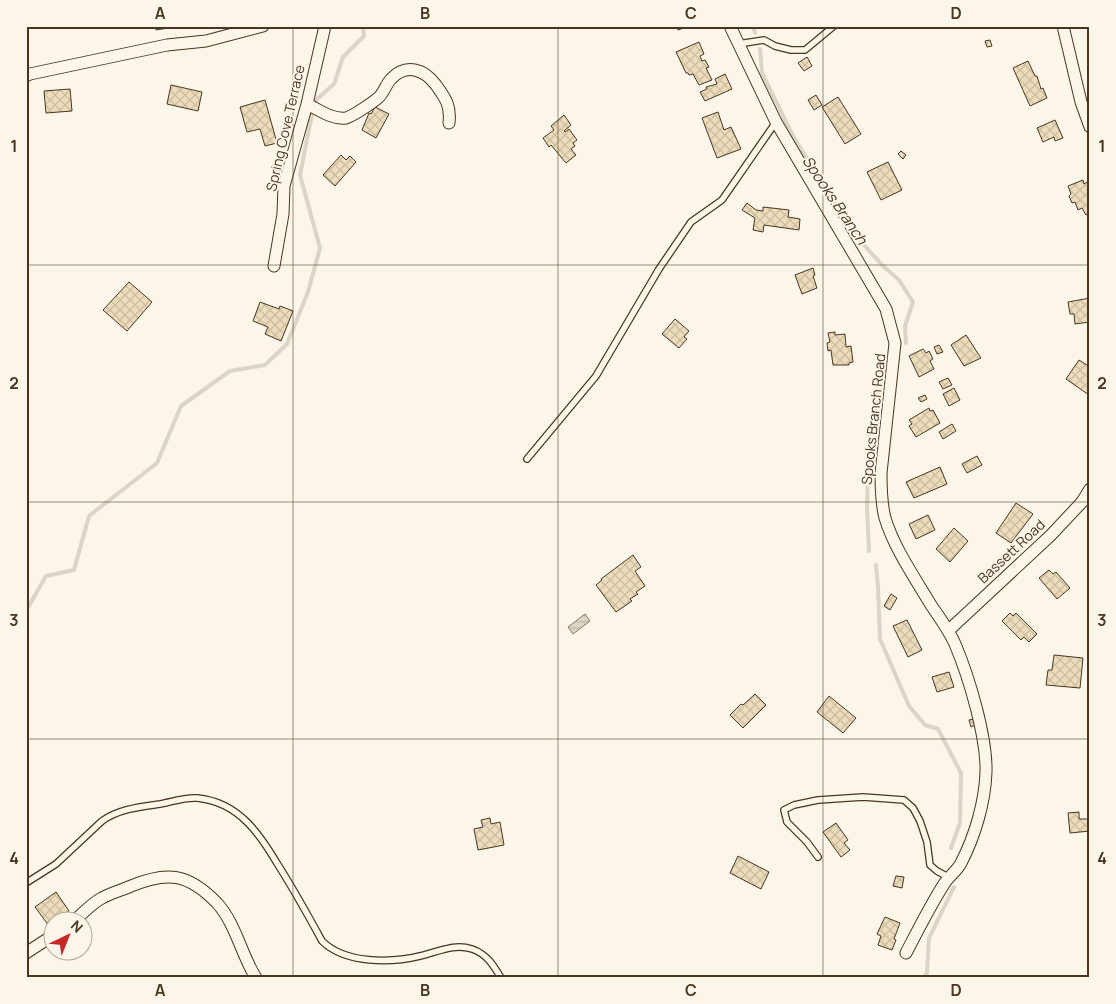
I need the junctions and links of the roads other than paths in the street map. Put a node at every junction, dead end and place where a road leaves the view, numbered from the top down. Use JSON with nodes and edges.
{"nodes":[{"id":1,"x":263,"y":26,"type":"edge"},
{"id":2,"x":325,"y":26,"type":"edge"},
{"id":3,"x":730,"y":26,"type":"edge"},
{"id":4,"x":834,"y":26,"type":"edge"},
{"id":5,"x":1064,"y":26,"type":"edge"},
{"id":6,"x":230,"y":30,"type":"edge"},
{"id":7,"x":738,"y":44,"type":"junction"},
{"id":8,"x":28,"y":74,"type":"edge"},
{"id":9,"x":307,"y":104,"type":"junction"},
{"id":10,"x":776,"y":122,"type":"junction"},
{"id":11,"x":449,"y":123,"type":"dead end"},
{"id":12,"x":1090,"y":127,"type":"edge"},
{"id":13,"x":274,"y":266,"type":"dead end"},
{"id":14,"x":527,"y":458,"type":"dead end"},
{"id":15,"x":1090,"y":489,"type":"edge"},
{"id":16,"x":948,"y":631,"type":"junction"},
{"id":17,"x":818,"y":857,"type":"dead end"},
{"id":18,"x":948,"y":877,"type":"junction"},
{"id":19,"x":26,"y":884,"type":"edge"},
{"id":20,"x":85,"y":912,"type":"edge"},
{"id":21,"x":42,"y":943,"type":"edge"},
{"id":22,"x":26,"y":953,"type":"edge"},
{"id":23,"x":906,"y":953,"type":"dead end"},
{"id":24,"x":256,"y":978,"type":"edge"},
{"id":25,"x":502,"y":978,"type":"edge"}],
"edges":[{"from":1,"to":6,"type":"street"},
{"from":2,"to":9,"type":"street","name":"Spring Cove Terrace"},
{"from":3,"to":7,"type":"street","name":"Spooks Branch Road"},
{"from":4,"to":7,"type":"lane"},
{"from":5,"to":12,"type":"street"},
{"from":6,"to":8,"type":"street"},
{"from":7,"to":10,"type":"street","name":"Spooks Branch Road"},
{"from":9,"to":11,"type":"street"},
{"from":9,"to":13,"type":"street","name":"Spring Cove Terrace"},
{"from":10,"to":14,"type":"lane"},
{"from":10,"to":16,"type":"street","name":"Spooks Branch Road"},
{"from":15,"to":16,"type":"street","name":"Bassett Road"},
{"from":16,"to":18,"type":"street","name":"Spooks Branch Road"},
{"from":17,"to":18,"type":"lane"},
{"from":18,"to":23,"type":"street","name":"Spooks Branch Road"},
{"from":19,"to":25,"type":"lane"},
{"from":20,"to":24,"type":"street"},
{"from":21,"to":22,"type":"street"}]}
